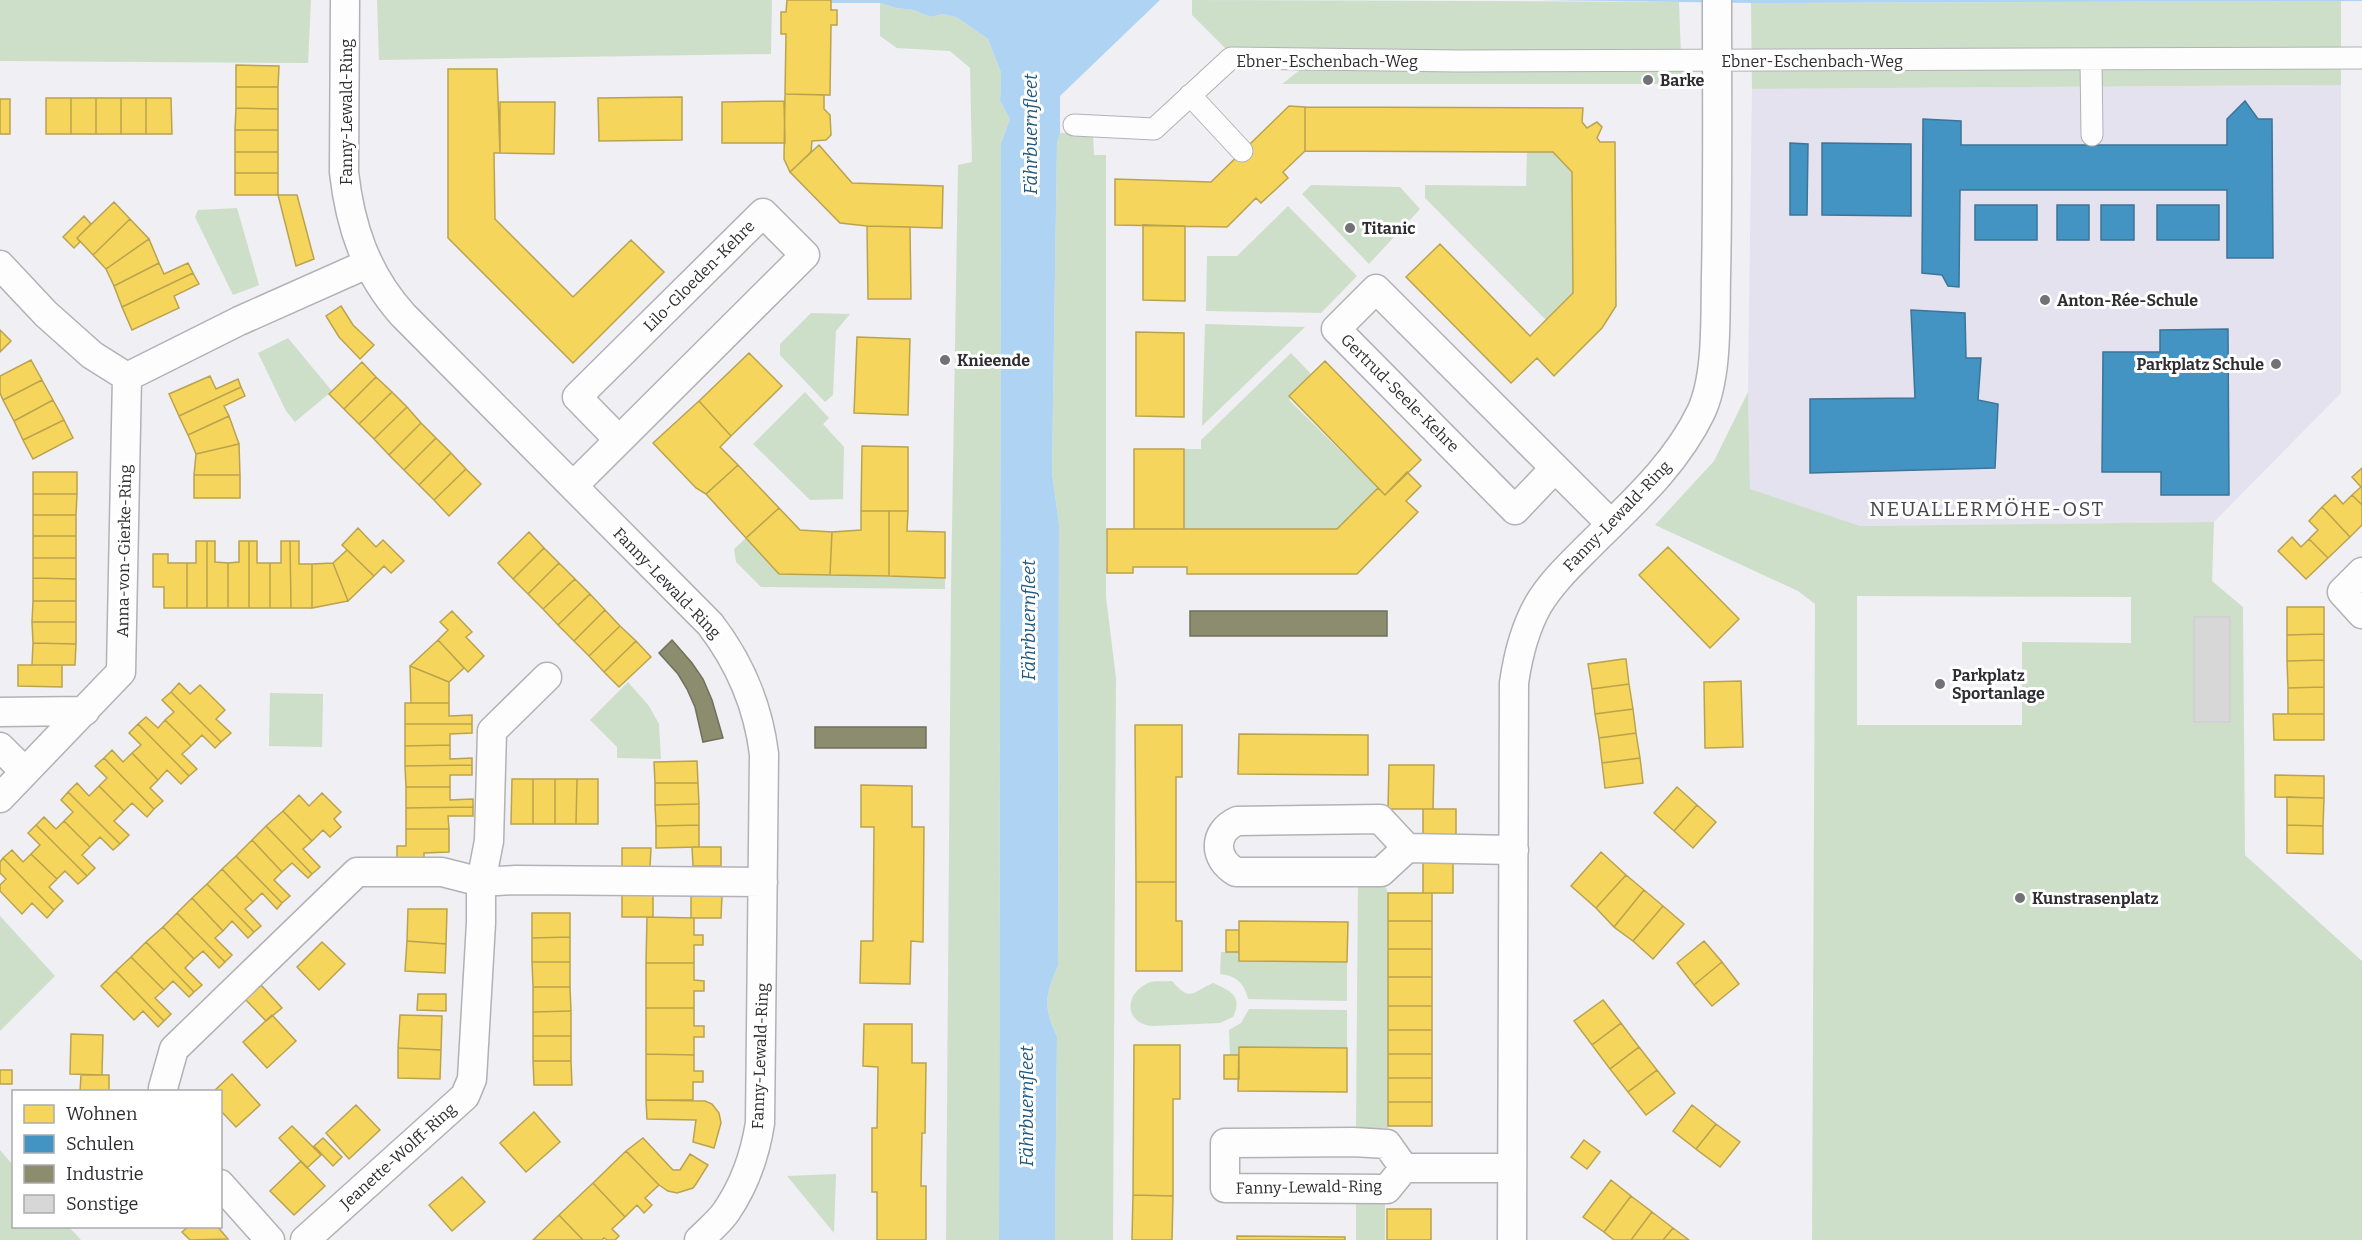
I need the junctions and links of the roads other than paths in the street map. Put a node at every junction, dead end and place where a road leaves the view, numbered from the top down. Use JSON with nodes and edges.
{"nodes":[{"id":1,"x":1717,"y":0,"type":"edge"},
{"id":2,"x":345,"y":7,"type":"edge"},
{"id":3,"x":2362,"y":58,"type":"edge"},
{"id":4,"x":2091,"y":60,"type":"junction"},
{"id":5,"x":1717,"y":61,"type":"junction"},
{"id":6,"x":1190,"y":95,"type":"junction"},
{"id":7,"x":1074,"y":125,"type":"dead end"},
{"id":8,"x":2092,"y":135,"type":"dead end"},
{"id":9,"x":1242,"y":152,"type":"dead end"},
{"id":10,"x":367,"y":264,"type":"junction"},
{"id":11,"x":0,"y":265,"type":"edge"},
{"id":12,"x":127,"y":376,"type":"junction"},
{"id":13,"x":618,"y":440,"type":"junction"},
{"id":14,"x":1554,"y":469,"type":"junction"},
{"id":15,"x":573,"y":486,"type":"junction"},
{"id":16,"x":1611,"y":524,"type":"junction"},
{"id":17,"x":2362,"y":572,"type":"edge"},
{"id":18,"x":2362,"y":614,"type":"edge"},
{"id":19,"x":547,"y":677,"type":"dead end"},
{"id":20,"x":85,"y":711,"type":"junction"},
{"id":21,"x":0,"y":712,"type":"edge"},
{"id":22,"x":0,"y":747,"type":"edge"},
{"id":23,"x":25,"y":772,"type":"junction"},
{"id":24,"x":0,"y":798,"type":"edge"},
{"id":25,"x":1407,"y":848,"type":"junction"},
{"id":26,"x":1514,"y":850,"type":"junction"},
{"id":27,"x":481,"y":882,"type":"junction"},
{"id":28,"x":763,"y":882,"type":"junction"},
{"id":29,"x":164,"y":1090,"type":"edge"},
{"id":30,"x":1404,"y":1168,"type":"junction"},
{"id":31,"x":1512,"y":1168,"type":"junction"},
{"id":32,"x":222,"y":1186,"type":"edge"},
{"id":33,"x":270,"y":1240,"type":"edge"},
{"id":34,"x":305,"y":1240,"type":"edge"},
{"id":35,"x":699,"y":1240,"type":"edge"},
{"id":36,"x":1512,"y":1240,"type":"edge"}],
"edges":[{"from":1,"to":5,"type":"street","name":"Fanny-Lewald-Ring"},
{"from":2,"to":10,"type":"street","name":"Fanny-Lewald-Ring"},
{"from":3,"to":4,"type":"street","name":"Ebner-Eschenbach-Weg"},
{"from":4,"to":5,"type":"street","name":"Ebner-Eschenbach-Weg"},
{"from":4,"to":8,"type":"street"},
{"from":5,"to":6,"type":"street","name":"Ebner-Eschenbach-Weg"},
{"from":5,"to":16,"type":"street","name":"Fanny-Lewald-Ring"},
{"from":6,"to":7,"type":"street","name":"Ebner-Eschenbach-Weg"},
{"from":6,"to":9,"type":"street"},
{"from":10,"to":12,"type":"street"},
{"from":10,"to":15,"type":"street","name":"Fanny-Lewald-Ring"},
{"from":11,"to":12,"type":"street"},
{"from":12,"to":20,"type":"street","name":"Anna-von-Gierke-Ring"},
{"from":13,"to":13,"type":"street","name":"Lilo-Gloeden-Kehre"},
{"from":13,"to":15,"type":"street","name":"Lilo-Gloeden-Kehre"},
{"from":14,"to":14,"type":"street","name":"Gertrud-Seele-Kehre"},
{"from":14,"to":16,"type":"street","name":"Gertrud-Seele-Kehre"},
{"from":15,"to":28,"type":"street","name":"Fanny-Lewald-Ring"},
{"from":16,"to":26,"type":"street","name":"Fanny-Lewald-Ring"},
{"from":17,"to":18,"type":"street"},
{"from":19,"to":27,"type":"street","name":"Jeanette-Wolff-Ring"},
{"from":20,"to":21,"type":"street"},
{"from":20,"to":23,"type":"street","name":"Anna-von-Gierke-Ring"},
{"from":22,"to":23,"type":"street"},
{"from":23,"to":24,"type":"street","name":"Anna-von-Gierke-Ring"},
{"from":25,"to":25,"type":"street"},
{"from":25,"to":26,"type":"street"},
{"from":26,"to":31,"type":"street","name":"Fanny-Lewald-Ring"},
{"from":27,"to":28,"type":"street"},
{"from":27,"to":29,"type":"street"},
{"from":27,"to":34,"type":"street","name":"Jeanette-Wolff-Ring"},
{"from":28,"to":35,"type":"street","name":"Fanny-Lewald-Ring"},
{"from":30,"to":30,"type":"street","name":"Fanny-Lewald-Ring"},
{"from":30,"to":31,"type":"street","name":"Fanny-Lewald-Ring"},
{"from":31,"to":36,"type":"street","name":"Fanny-Lewald-Ring"},
{"from":32,"to":33,"type":"street"}]}
